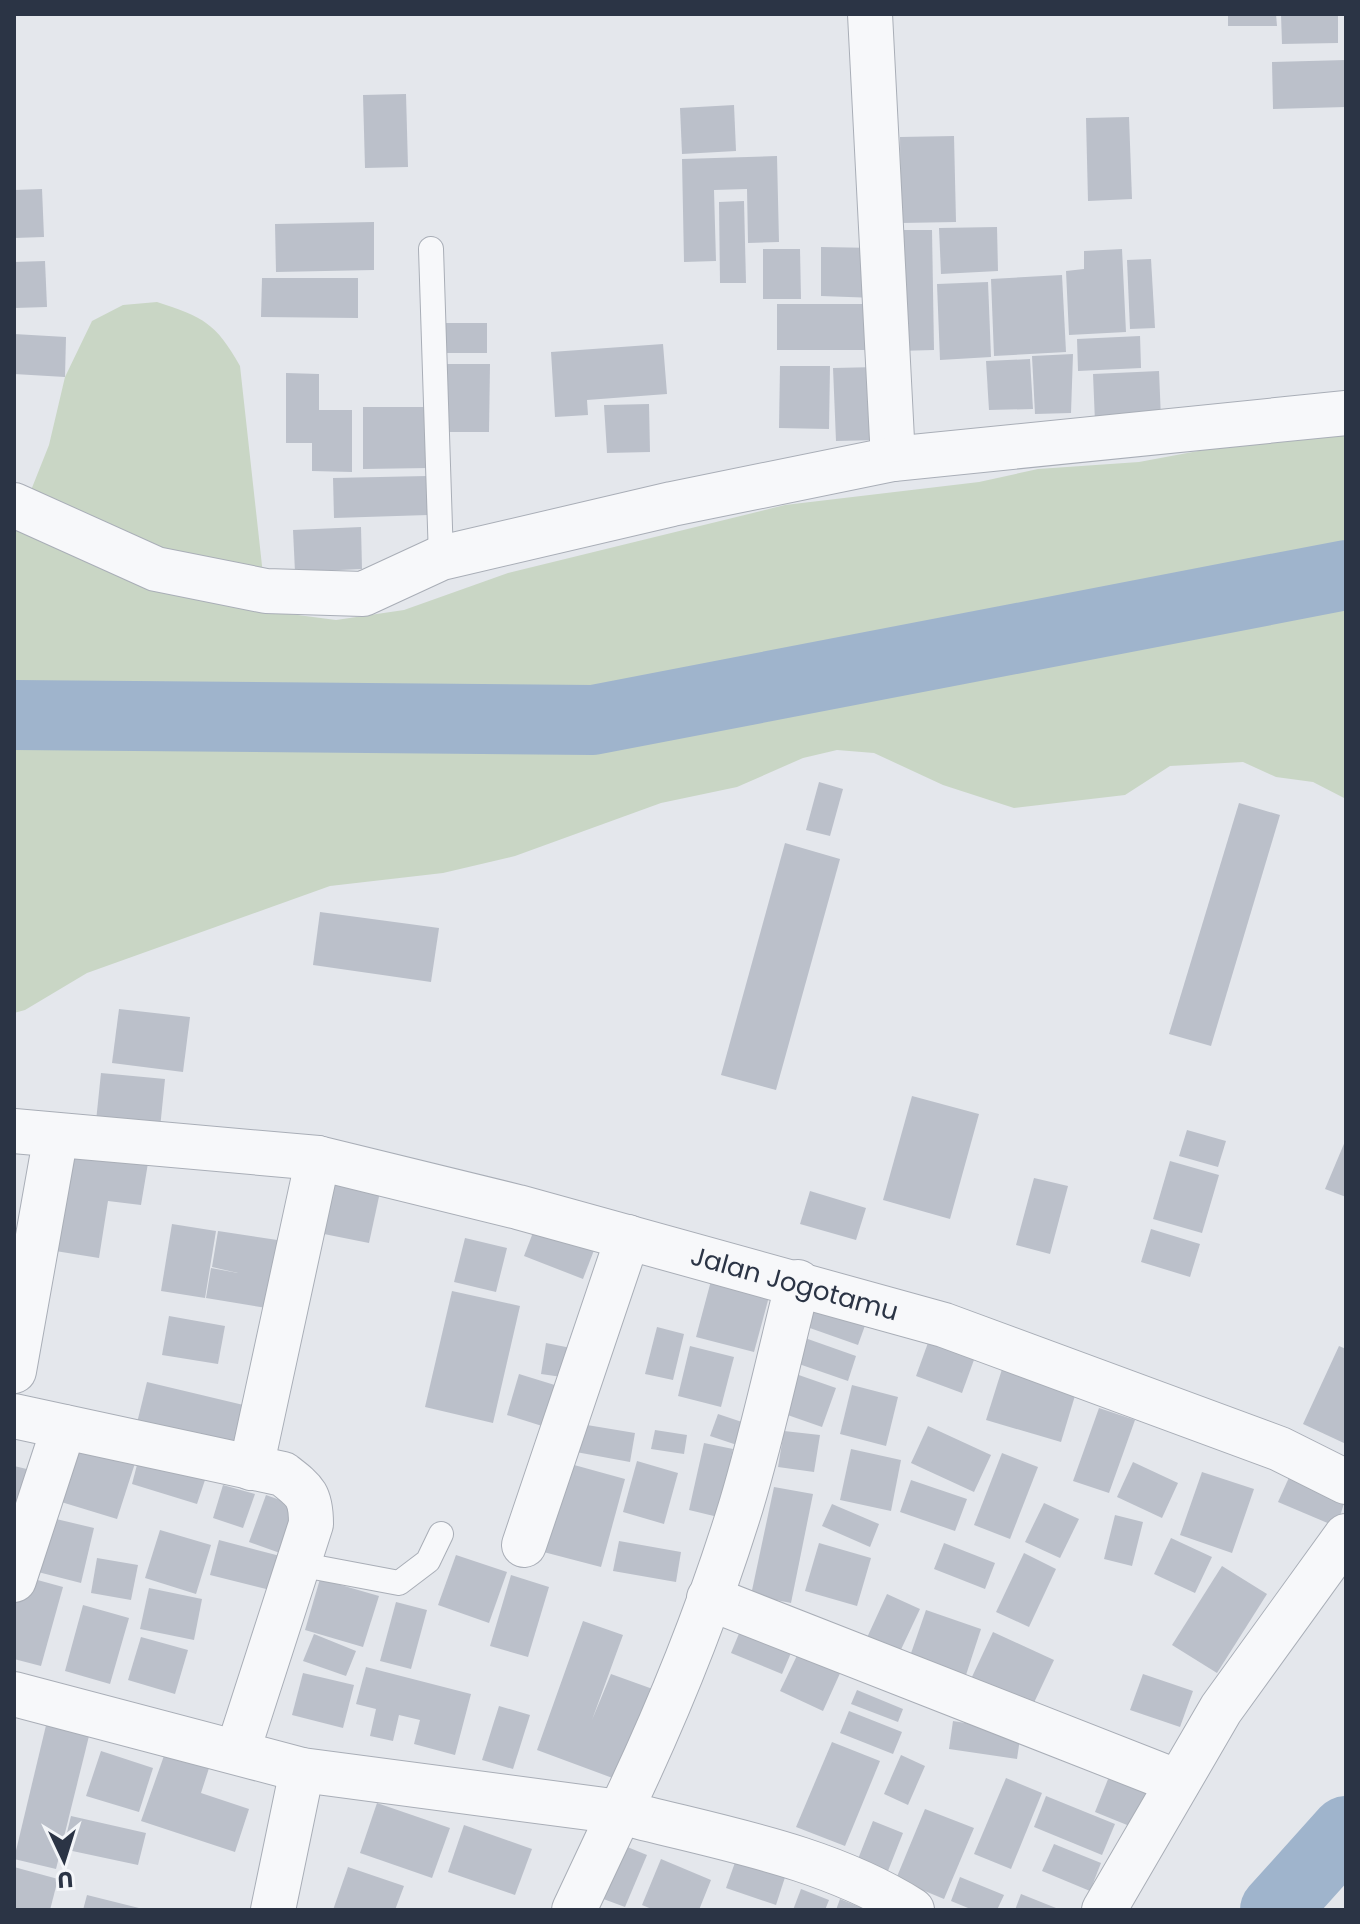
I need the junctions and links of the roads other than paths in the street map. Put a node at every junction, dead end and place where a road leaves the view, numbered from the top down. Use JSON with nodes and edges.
{"nodes":[{"id":1,"x":870,"y":14,"type":"edge"},
{"id":2,"x":431,"y":249,"type":"dead end"},
{"id":3,"x":1346,"y":413,"type":"edge"},
{"id":4,"x":893,"y":459,"type":"junction"},
{"id":5,"x":14,"y":505,"type":"edge"},
{"id":6,"x":441,"y":558,"type":"junction"},
{"id":7,"x":14,"y":1131,"type":"edge"},
{"id":8,"x":56,"y":1135,"type":"junction"},
{"id":9,"x":318,"y":1158,"type":"junction"},
{"id":10,"x":628,"y":1237,"type":"junction"},
{"id":11,"x":798,"y":1282,"type":"junction"},
{"id":12,"x":14,"y":1371,"type":"edge"},
{"id":13,"x":14,"y":1416,"type":"edge"},
{"id":14,"x":64,"y":1427,"type":"junction"},
{"id":15,"x":251,"y":1468,"type":"junction"},
{"id":16,"x":1346,"y":1482,"type":"edge"},
{"id":17,"x":441,"y":1534,"type":"dead end"},
{"id":18,"x":1346,"y":1536,"type":"edge"},
{"id":19,"x":524,"y":1545,"type":"dead end"},
{"id":20,"x":298,"y":1564,"type":"junction"},
{"id":21,"x":14,"y":1580,"type":"edge"},
{"id":22,"x":709,"y":1598,"type":"junction"},
{"id":23,"x":14,"y":1694,"type":"edge"},
{"id":24,"x":238,"y":1750,"type":"junction"},
{"id":25,"x":302,"y":1770,"type":"junction"},
{"id":26,"x":1178,"y":1782,"type":"junction"},
{"id":27,"x":620,"y":1812,"type":"junction"},
{"id":28,"x":273,"y":1910,"type":"edge"},
{"id":29,"x":574,"y":1910,"type":"edge"},
{"id":30,"x":912,"y":1910,"type":"edge"},
{"id":31,"x":1104,"y":1910,"type":"edge"}],
"edges":[{"from":1,"to":4,"type":"street"},
{"from":2,"to":6,"type":"lane"},
{"from":3,"to":4,"type":"street"},
{"from":4,"to":6,"type":"street"},
{"from":5,"to":6,"type":"street"},
{"from":7,"to":8,"type":"street","name":"Jalan Jogotamu"},
{"from":8,"to":9,"type":"street","name":"Jalan Jogotamu"},
{"from":8,"to":12,"type":"street"},
{"from":9,"to":10,"type":"street","name":"Jalan Jogotamu"},
{"from":9,"to":15,"type":"street"},
{"from":10,"to":11,"type":"street","name":"Jalan Jogotamu"},
{"from":10,"to":19,"type":"street"},
{"from":11,"to":16,"type":"street","name":"Jalan Jogotamu"},
{"from":11,"to":22,"type":"street"},
{"from":13,"to":14,"type":"street"},
{"from":14,"to":15,"type":"street"},
{"from":14,"to":21,"type":"street"},
{"from":15,"to":20,"type":"street"},
{"from":17,"to":20,"type":"lane"},
{"from":18,"to":26,"type":"street"},
{"from":20,"to":24,"type":"street"},
{"from":22,"to":26,"type":"street"},
{"from":22,"to":27,"type":"street"},
{"from":23,"to":24,"type":"street"},
{"from":24,"to":25,"type":"street"},
{"from":25,"to":27,"type":"street"},
{"from":25,"to":28,"type":"street"},
{"from":26,"to":31,"type":"street"},
{"from":27,"to":29,"type":"street"},
{"from":27,"to":30,"type":"street"}]}
